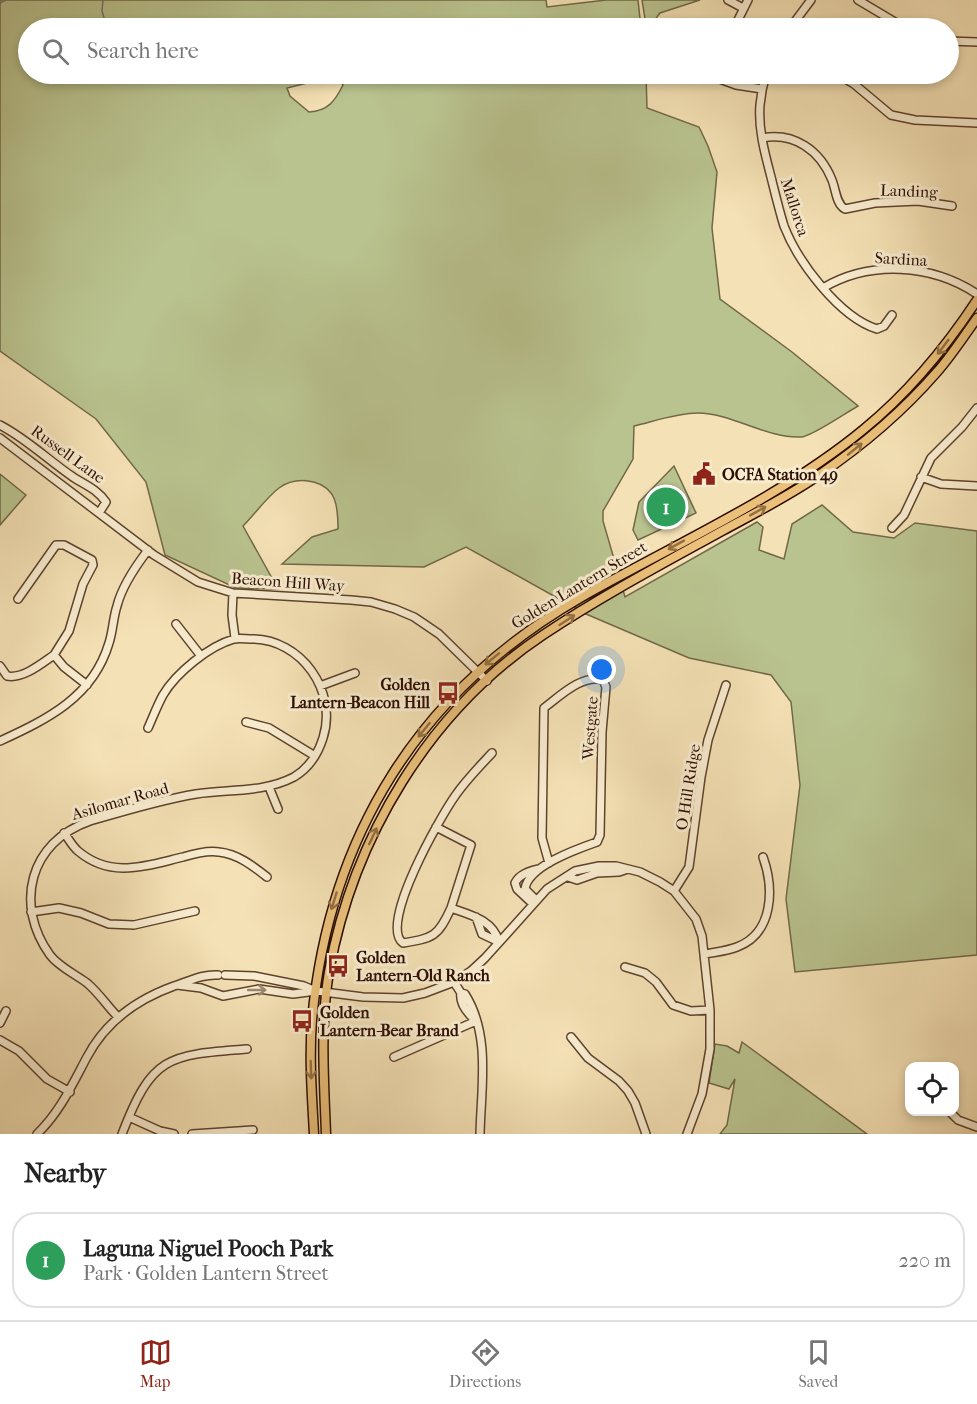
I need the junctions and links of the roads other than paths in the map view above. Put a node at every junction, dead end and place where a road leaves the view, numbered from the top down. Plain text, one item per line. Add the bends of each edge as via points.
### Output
1 (728, 0) edge
2 (748, 0) edge
3 (811, 0) edge
4 (858, 0) edge
5 (743, 8) junction
6 (738, 18) edge
7 (798, 18) edge
8 (888, 18) edge
9 (959, 42) edge
10 (977, 42) edge
11 (733, 84) edge
12 (763, 84) edge
13 (854, 84) edge
14 (762, 89) junction
15 (977, 123) edge
16 (762, 138) junction
17 (952, 206) dead end
18 (823, 288) junction
19 (977, 294) edge
20 (977, 300) edge
21 (892, 315) dead end
22 (977, 318) edge
23 (976, 411) edge
24 (0, 425) edge
25 (0, 438) edge
26 (921, 477) junction
27 (977, 486) edge
28 (99, 513) junction
29 (892, 528) dead end
30 (148, 550) junction
31 (233, 594) junction
32 (18, 599) dead end
33 (176, 624) dead end
34 (235, 638) junction
35 (54, 655) junction
36 (201, 656) junction
37 (0, 666) edge
38 (477, 671) junction
39 (355, 673) dead end
40 (487, 681) junction
41 (87, 685) junction
42 (726, 685) dead end
43 (320, 686) junction
44 (246, 722) dead end
45 (148, 728) dead end
46 (0, 741) edge
47 (492, 753) dead end
48 (315, 756) junction
49 (269, 787) junction
50 (278, 809) dead end
51 (436, 827) junction
52 (64, 833) junction
53 (764, 857) dead end
54 (549, 863) junction
55 (267, 877) dead end
56 (674, 891) junction
57 (535, 902) junction
58 (451, 908) junction
59 (195, 911) dead end
60 (31, 912) junction
61 (476, 917) junction
62 (485, 922) junction
63 (480, 928) junction
64 (499, 942) junction
65 (705, 954) junction
66 (625, 967) dead end
67 (454, 982) junction
68 (177, 985) junction
69 (316, 991) junction
70 (327, 992) junction
71 (710, 1010) junction
72 (6, 1011) dead end
73 (118, 1017) junction
74 (476, 1021) junction
75 (0, 1023) edge
76 (571, 1037) dead end
77 (0, 1040) edge
78 (247, 1049) dead end
79 (394, 1057) dead end
80 (70, 1092) junction
81 (954, 1116) edge
82 (129, 1117) junction
83 (977, 1126) edge
84 (253, 1130) dead end
85 (37, 1134) edge
86 (122, 1134) edge
87 (174, 1134) edge
88 (192, 1134) edge
89 (314, 1134) edge
90 (326, 1134) edge
91 (480, 1134) edge
92 (646, 1134) edge
93 (687, 1134) edge

1 - 5 street
2 - 5 street
3 - 7 street
4 - 8 street
5 - 6 street
9 - 10 street
11 - 14 street
12 - 14 street, Mallorca
13 - 15 street via 891,116
14 - 16 street, Mallorca
16 - 17 street, Landing via 780,136 809,148 826,168 839,205 845,209 875,202 918,201
16 - 18 street, Mallorca via 784,225 798,254
18 - 19 street, Sardina via 849,274 883,269 926,272
18 - 21 street, Mallorca via 847,313 868,326 884,326
20 -> 38 main road, Golden Lantern Street via 935,357 865,429 806,471 578,600
40 -> 22 main road, Golden Lantern Street via 542,636 839,461 882,427 938,371
23 - 26 street via 931,458
24 - 28 street, Russell Lane via 99,492 106,502
25 - 28 street, Beacon Hill Way
26 - 27 street via 941,484
26 - 29 street via 904,514
28 - 30 street, Beacon Hill Way
30 - 31 street, Beacon Hill Way via 198,582
30 - 41 street via 127,581 109,643
31 - 34 street
31 - 38 street, Beacon Hill Way via 351,600 389,607 432,628
32 - 35 street via 56,544 92,560 69,631
33 - 36 street
34 - 36 street
34 - 43 street, Asilomar Road via 262,639 283,646 310,666
35 - 37 street via 12,677 6,676
35 - 41 street
36 - 45 street via 164,693
38 - 40 street, Beacon Hill Way
38 -> 69 main road, Golden Lantern Street via 408,750 363,827 334,898
39 - 43 street
70 -> 40 main road, Golden Lantern Street via 344,910 383,815 429,742
41 - 46 street via 54,714
42 - 56 street, O Hill Ridge via 706,749 689,867
43 - 48 street, Asilomar Road via 327,717
44 - 48 street via 269,728
47 - 51 street via 463,785
48 - 49 street, Asilomar Road via 295,776
49 - 50 street
49 - 52 street, Asilomar Road via 193,795 90,821
51 - 58 street via 471,845
51 - 58 street via 404,897 397,932 401,943 432,937 444,925
52 - 55 street via 76,850 94,863 116,869 218,852 247,861
52 - 60 street, Asilomar Road via 38,865 30,888
53 - 65 street via 770,891 763,923 752,938 736,948
54 - 54 street, Westgate via 597,842 600,835 606,687 603,680 595,678 570,688 544,708 542,838
54 - 57 street, Westgate via 517,878 515,883
56 - 57 street via 640,872 626,870 577,880 568,877 547,889
56 - 65 street via 696,920
57 - 64 street
58 - 61 street
59 - 60 street via 134,926 109,924 59,908
60 - 73 street, Asilomar Road via 40,939 52,958 88,984
61 - 62 street
61 - 63 street
62 - 63 street
62 - 64 street
63 - 64 street via 484,935
64 - 67 street
65 - 71 street
66 - 71 street via 645,973 673,1005 691,1011
67 - 70 street via 403,998
67 - 74 street via 467,1014
68 -> 69 street via 223,996 260,989 293,994
68 - 69 street via 191,978 254,975
68 - 73 street via 145,998
69 - 70 street
69 -> 89 main road, Golden Lantern Street via 311,1059
70 - 90 main road, Golden Lantern Street via 323,1037
71 - 93 street via 707,1071
72 - 75 street
73 - 80 street via 88,1055
74 - 79 street
74 - 91 street via 482,1048
76 - 92 street via 588,1058 628,1091
77 - 80 street
78 - 82 street via 190,1054 168,1062 143,1087
80 - 85 street
81 - 83 street
82 - 86 street
82 - 87 street
84 - 88 street

